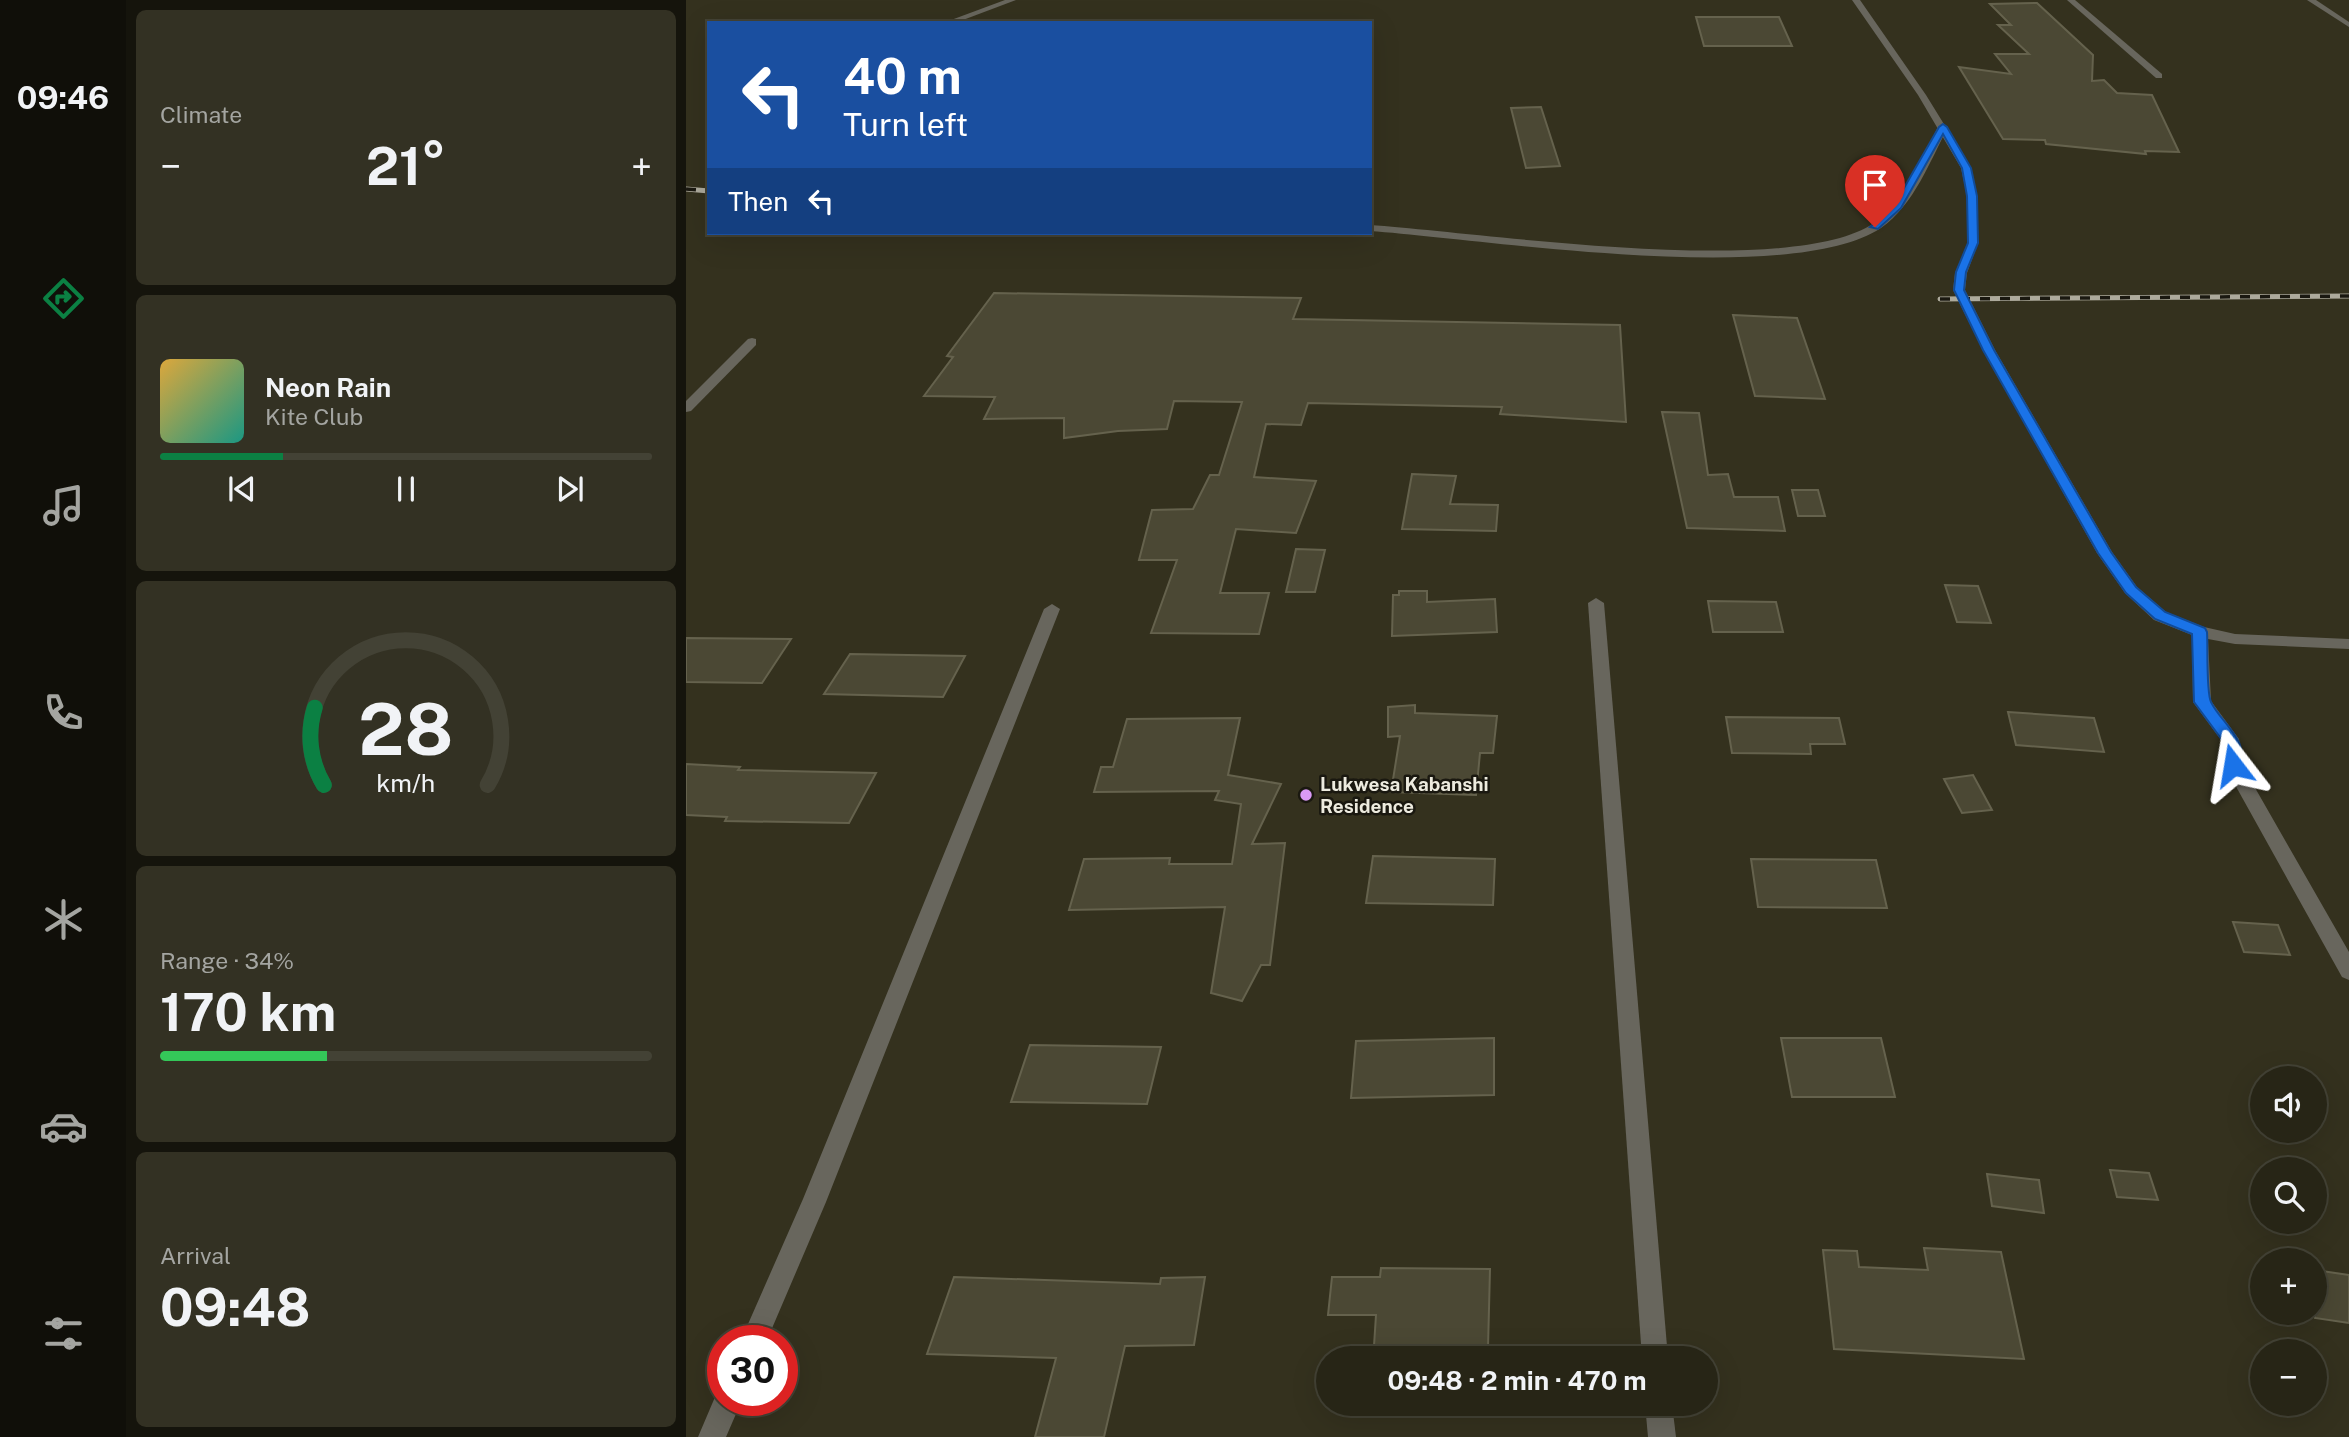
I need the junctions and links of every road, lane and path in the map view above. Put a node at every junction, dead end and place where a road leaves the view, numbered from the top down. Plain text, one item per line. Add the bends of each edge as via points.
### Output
1 (1013, 0) edge
2 (1856, 0) edge
3 (2071, 0) edge
4 (2311, 0) edge
5 (953, 21) edge
6 (2349, 25) edge
7 (2159, 76) dead end
8 (1943, 127) junction
9 (1372, 228) edge
10 (752, 342) dead end
11 (686, 408) edge
12 (1595, 603) dead end
13 (1052, 609) dead end
14 (2200, 632) junction
15 (2349, 644) edge
16 (2349, 971) edge
17 (761, 1325) edge
18 (1654, 1346) edge
19 (722, 1416) edge
20 (1660, 1416) edge
21 (712, 1437) edge
22 (1662, 1437) edge

1 - 5 street
2 - 8 street
3 - 7 street
4 - 6 street
8 - 9 street via 1897,208 1875,227 1849,239 1808,248 1667,251
8 - 14 street via 1966,168 1972,196 1973,243 1959,290 1989,350 2105,553 2131,590 2160,616
10 - 11 street
12 - 18 street
13 - 17 street via 820,1190
14 - 15 street via 2269,642
14 - 16 street via 2202,702 2230,739 2233,765
19 - 21 street
20 - 22 street

